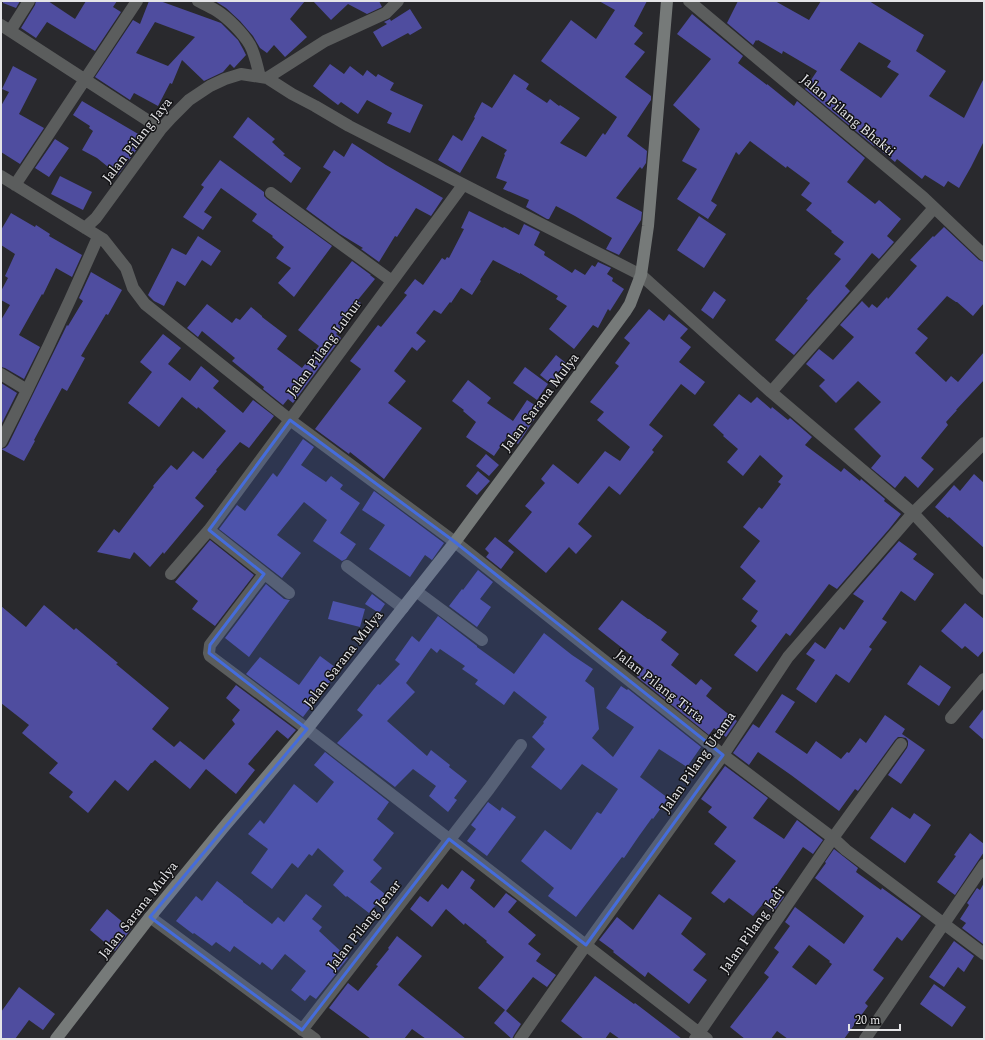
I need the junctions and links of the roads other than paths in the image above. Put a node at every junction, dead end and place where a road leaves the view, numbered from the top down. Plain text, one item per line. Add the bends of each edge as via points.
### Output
1 (29, 1) edge
2 (137, 1) edge
3 (198, 1) edge
4 (398, 1) edge
5 (667, 1) edge
6 (689, 1) edge
7 (6, 28) edge
8 (264, 78) junction
9 (85, 79) junction
10 (162, 129) junction
11 (1, 176) edge
12 (15, 185) junction
13 (463, 185) junction
14 (271, 193) dead end
15 (934, 208) junction
16 (85, 228) junction
17 (100, 238) junction
18 (984, 255) edge
19 (639, 280) junction
20 (392, 281) junction
21 (1, 374) edge
22 (27, 390) junction
23 (771, 392) junction
24 (290, 420) junction
25 (1, 442) edge
26 (984, 443) edge
27 (913, 513) junction
28 (209, 530) junction
29 (455, 542) junction
30 (347, 566) dead end
31 (171, 574) dead end
32 (264, 574) junction
33 (984, 589) edge
34 (416, 591) junction
35 (289, 593) dead end
36 (403, 608) junction
37 (482, 640) dead end
38 (984, 679) edge
39 (951, 718) dead end
40 (306, 729) junction
41 (901, 744) dead end
42 (521, 745) dead end
43 (723, 755) junction
44 (833, 838) junction
45 (449, 839) junction
46 (984, 865) edge
47 (150, 917) junction
48 (944, 924) junction
49 (586, 945) junction
50 (984, 954) edge
51 (302, 1030) junction
52 (700, 1037) edge
53 (56, 1039) edge
54 (315, 1039) edge
55 (520, 1039) edge
56 (865, 1039) edge

1 - 7 street
2 - 9 street
3 - 8 street via 218,12 241,34 249,44
4 - 8 street via 386,13 325,40
5 - 19 street, Jalan Sarana Mulya via 648,226
6 - 15 street, Jalan Pilang Bhakti
7 - 9 street
8 - 10 street, Jalan Pilang Jaya via 241,74 210,86 189,100
8 - 13 street via 349,126
9 - 10 street
9 - 12 street
10 - 16 street, Jalan Pilang Jaya via 96,218
11 - 12 street
12 - 16 street
13 - 19 street
13 - 20 street, Jalan Pilang Luhur
14 - 20 street
15 - 18 street, Jalan Pilang Bhakti
15 - 23 street
16 - 17 street
17 - 22 street
17 - 24 street, Jalan Pilang Tirta via 126,268 133,288 145,304
19 - 23 street
19 - 29 street, Jalan Sarana Mulya via 625,312
20 - 24 street, Jalan Pilang Luhur
21 - 22 street
22 - 25 street
23 - 27 street
24 - 28 street, Jalan Pilang Luhur
24 - 29 street, Jalan Pilang Tirta
26 - 27 street, Jalan Pilang Utama
27 - 33 street
27 - 43 street, Jalan Pilang Utama via 788,657
28 - 31 street, Jalan Pilang Luhur
28 - 32 street
29 - 34 street, Jalan Sarana Mulya
29 - 43 street, Jalan Pilang Tirta
30 - 36 street
32 - 35 street
32 - 40 street via 210,645 209,653
34 - 36 street, Jalan Sarana Mulya
34 - 37 street
36 - 40 street, Jalan Sarana Mulya
38 - 39 street
40 - 45 street
40 - 47 street, Jalan Sarana Mulya
41 - 44 street, Jalan Pilang Jadi
42 - 45 street, Jalan Pilang Jenar
43 - 44 street, Jalan Pilang Tirta
43 - 49 street, Jalan Pilang Utama
44 - 48 street, Jalan Pilang Tirta
44 - 52 street, Jalan Pilang Jadi
45 - 49 street
45 - 51 street, Jalan Pilang Jenar
46 - 48 street
47 - 51 street
47 - 53 street, Jalan Sarana Mulya
48 - 50 street, Jalan Pilang Tirta
48 - 56 street
49 - 52 street
49 - 55 street, Jalan Pilang Utama
51 - 54 street

